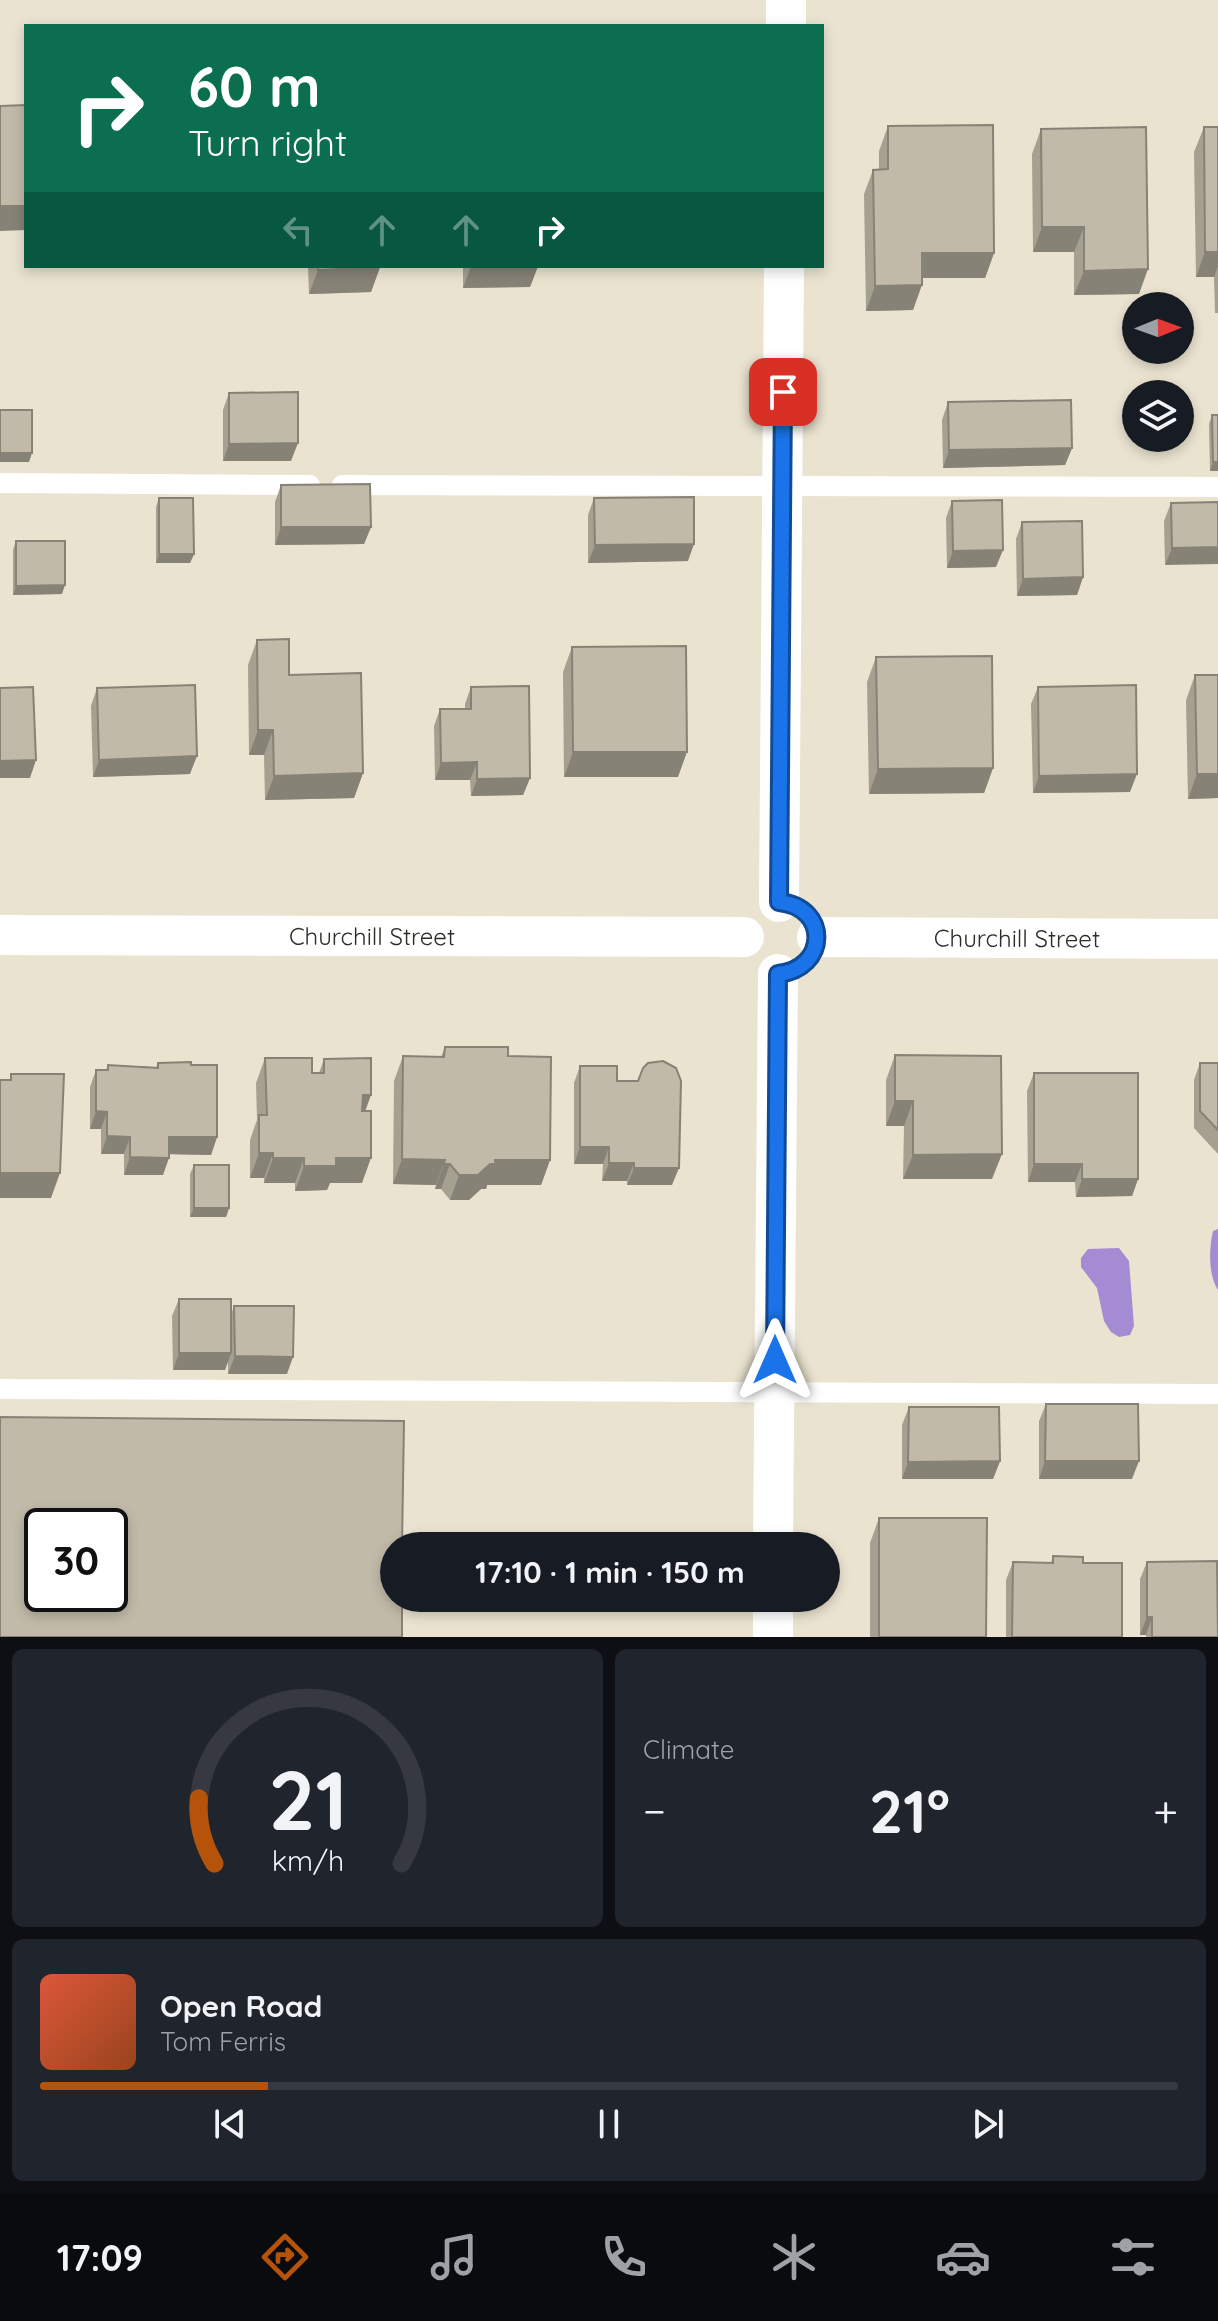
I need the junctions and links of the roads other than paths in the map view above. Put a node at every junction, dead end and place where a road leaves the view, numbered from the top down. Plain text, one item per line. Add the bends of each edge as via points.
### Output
1 (786, 0) edge
2 (786, 24) edge
3 (784, 268) edge
4 (0, 483) edge
5 (782, 487) junction
6 (1218, 487) edge
7 (779, 902) junction
8 (0, 935) edge
9 (744, 937) junction
10 (817, 937) junction
11 (1218, 939) edge
12 (778, 974) junction
13 (0, 1389) edge
14 (775, 1391) junction
15 (1218, 1394) edge
16 (773, 1532) edge
17 (773, 1612) edge
18 (773, 1637) edge

1 - 2 street
3 - 5 street
4 - 5 lane
5 - 6 lane
5 - 7 street
7 - 9 street via 751,916
7 - 10 street via 809,915
8 - 9 street, Churchill Street
9 - 12 street via 757,966
10 - 11 street, Churchill Street
10 - 12 street via 810,960
12 - 14 street
13 - 14 lane
14 - 15 lane
14 - 16 street
17 - 18 street

